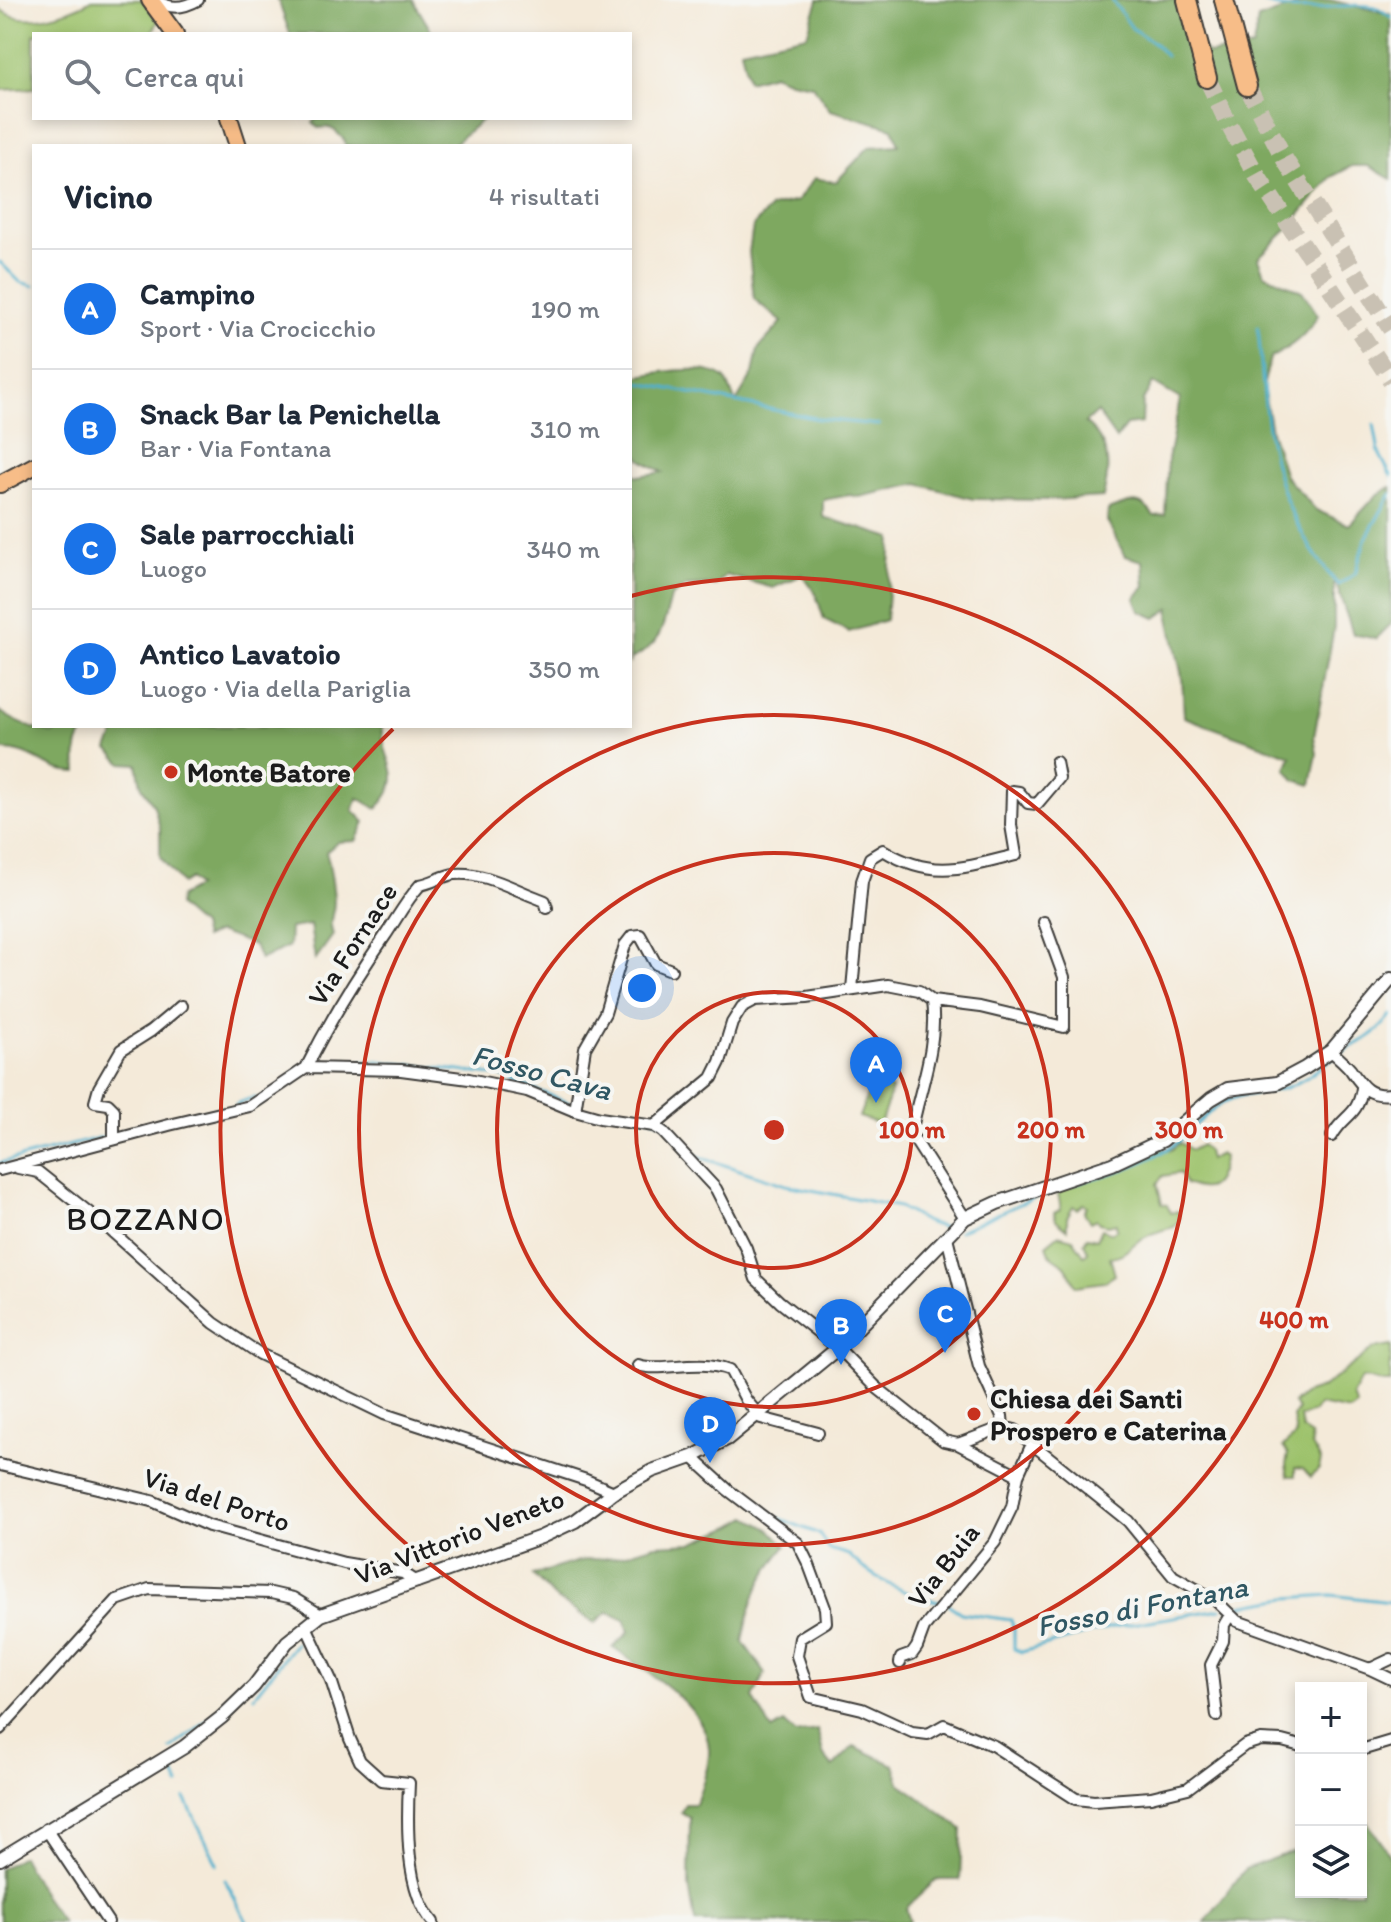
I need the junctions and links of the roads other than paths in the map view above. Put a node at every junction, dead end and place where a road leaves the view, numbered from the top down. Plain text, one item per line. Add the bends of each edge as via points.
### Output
1 (152, 0) edge
2 (198, 0) edge
3 (1187, 0) edge
4 (1224, 0) edge
5 (174, 32) edge
6 (1207, 78) tunnel mouth
7 (1247, 86) tunnel mouth
8 (230, 120) edge
9 (237, 144) edge
10 (32, 467) edge
11 (0, 484) edge
12 (1056, 762) dead end
13 (547, 908) dead end
14 (1044, 922) dead end
15 (671, 970) dead end
16 (1391, 979) edge
17 (852, 989) junction
18 (932, 1001) junction
19 (181, 1006) dead end
20 (1332, 1052) junction
21 (307, 1066) junction
22 (1362, 1088) junction
23 (1391, 1094) edge
24 (575, 1107) junction
25 (659, 1123) junction
26 (113, 1134) junction
27 (1332, 1136) dead end
28 (16, 1168) junction
29 (0, 1170) edge
30 (954, 1229) junction
31 (838, 1348) junction
32 (638, 1365) dead end
33 (757, 1415) junction
34 (1003, 1427) junction
35 (818, 1433) dead end
36 (958, 1444) junction
37 (1032, 1444) junction
38 (692, 1457) junction
39 (0, 1465) edge
40 (1018, 1475) junction
41 (614, 1492) junction
42 (417, 1582) junction
43 (1226, 1611) junction
44 (321, 1615) junction
45 (306, 1626) junction
46 (1391, 1659) edge
47 (900, 1663) dead end
48 (1370, 1669) junction
49 (1391, 1679) edge
50 (1217, 1716) dead end
51 (0, 1729) edge
52 (1391, 1741) edge
53 (1295, 1744) edge
54 (1367, 1748) edge
55 (46, 1829) junction
56 (0, 1859) edge
57 (108, 1922) edge
58 (433, 1922) edge

1 - 2 street via 186,7
1 - 5 main road
3 - 6 highway
4 - 7 highway
8 - 9 main road
10 - 11 main road
12 - 17 street via 1059,778 1037,804 1012,791 1016,855 930,870 883,850 870,858 862,881
13 - 21 street, Via Fornace via 545,901 475,875 453,874 420,885 360,972
14 - 18 street via 1064,977 1064,1027
15 - 24 street via 656,964 640,935 625,945 605,1013 585,1048
16 - 20 street
17 - 18 street via 888,985 919,991
17 - 25 street via 748,1002 732,1023 712,1078
18 - 30 street via 929,1064 911,1134 948,1188
19 - 26 street via 121,1050 99,1088 95,1102 114,1110
20 - 22 street
20 - 30 street via 1277,1083 1228,1089 1163,1140 1112,1164 997,1203
21 - 24 street via 469,1079
21 - 26 street via 250,1106
22 - 23 street
22 - 27 street via 1358,1107
24 - 25 street via 600,1118
25 - 31 street via 716,1189 756,1279
26 - 28 street
28 - 29 street
28 - 41 street via 38,1172 214,1323 260,1354 384,1414
30 - 31 street, Via Vittorio Veneto
30 - 34 street via 979,1366
31 - 33 street, Via Vittorio Veneto
31 - 36 street via 928,1429
32 - 33 street via 696,1363 730,1370
33 - 35 street
33 - 38 street, Via Vittorio Veneto
34 - 36 street
34 - 37 street
36 - 40 street
37 - 40 street, Via Buia
37 - 43 street via 1128,1521 1173,1576
38 - 41 street, Via Vittorio Veneto
38 - 53 street via 798,1543 809,1565 826,1622 800,1638 797,1656 811,1697 862,1709 912,1732 928,1734 944,1725 955,1729 1085,1800 1151,1797 1188,1788 1245,1745 1261,1740
39 - 42 street, Via del Porto via 152,1501 209,1526 344,1563 403,1573
40 - 47 street, Via Buia via 1012,1507 995,1542
41 - 42 street, Via Vittorio Veneto via 575,1521 541,1537
42 - 44 street, Via Vittorio Veneto
43 - 48 street via 1268,1634
43 - 50 street via 1223,1641 1211,1665
44 - 45 street, Via Vittorio Veneto
44 - 51 street via 293,1598 271,1593 149,1589 117,1600
45 - 55 street, Via Vittorio Veneto via 254,1686 184,1747
45 - 58 street via 360,1761 381,1780 409,1783 411,1859 425,1912
46 - 48 street
48 - 49 street
52 - 54 street
55 - 56 street, Via Vittorio Veneto
55 - 57 street

